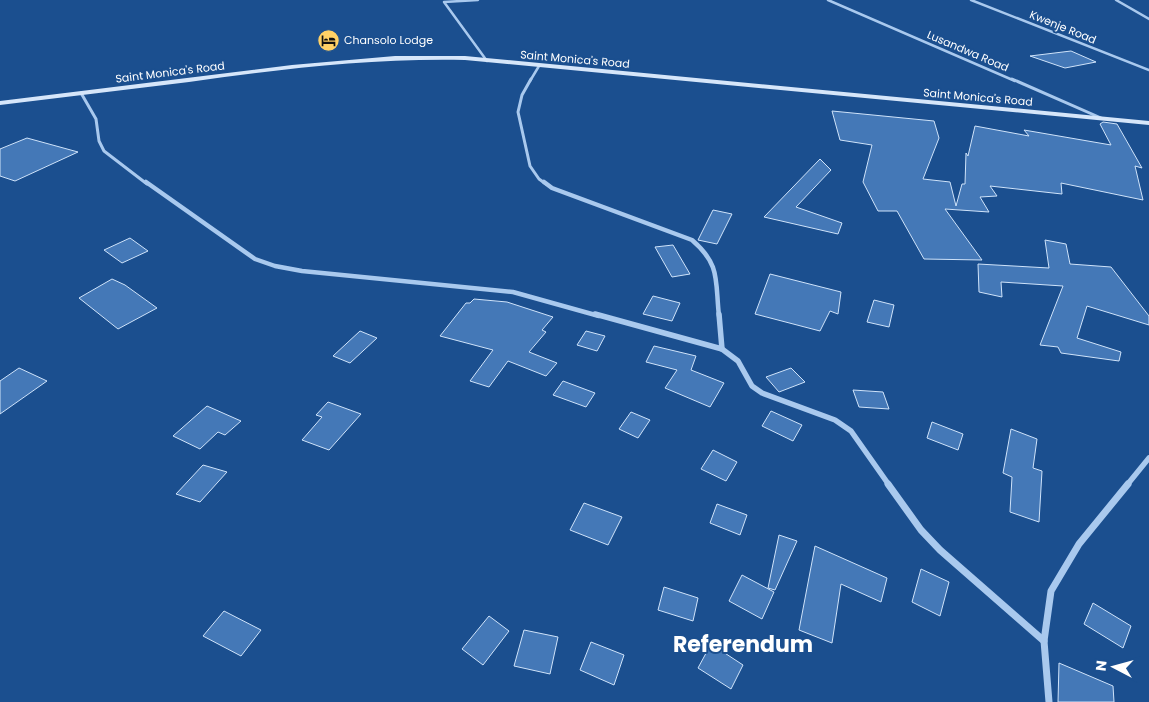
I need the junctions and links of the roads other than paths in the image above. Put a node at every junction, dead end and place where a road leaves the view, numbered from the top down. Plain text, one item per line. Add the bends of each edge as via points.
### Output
1 (478, 0) edge
2 (828, 0) edge
3 (971, 0) edge
4 (1116, 0) edge
5 (1149, 19) edge
6 (487, 60) junction
7 (539, 66) junction
8 (1149, 70) edge
9 (81, 93) junction
10 (0, 103) edge
11 (1102, 118) junction
12 (1149, 123) edge
13 (722, 349) junction
14 (1149, 458) edge
15 (1044, 641) junction
16 (1049, 702) edge

1 - 6 street via 444,2
2 - 11 street, Lusandwa Road
3 - 8 street, Kwenje Road
4 - 5 street
6 - 7 street, Saint Monica's Road
6 - 9 street, Saint Monica's Road via 388,57 282,66
7 - 11 street, Saint Monica's Road
7 - 13 street via 522,95 518,112 530,166 539,179 552,188 692,240 706,252 714,264
9 - 10 street, Saint Monica's Road
9 - 13 street via 96,119 104,150 255,259 302,271 513,292
11 - 12 street, Saint Monica's Road
13 - 15 street via 738,361 752,386 835,420 851,431 921,530
14 - 15 street via 1079,544 1051,591
15 - 16 street

